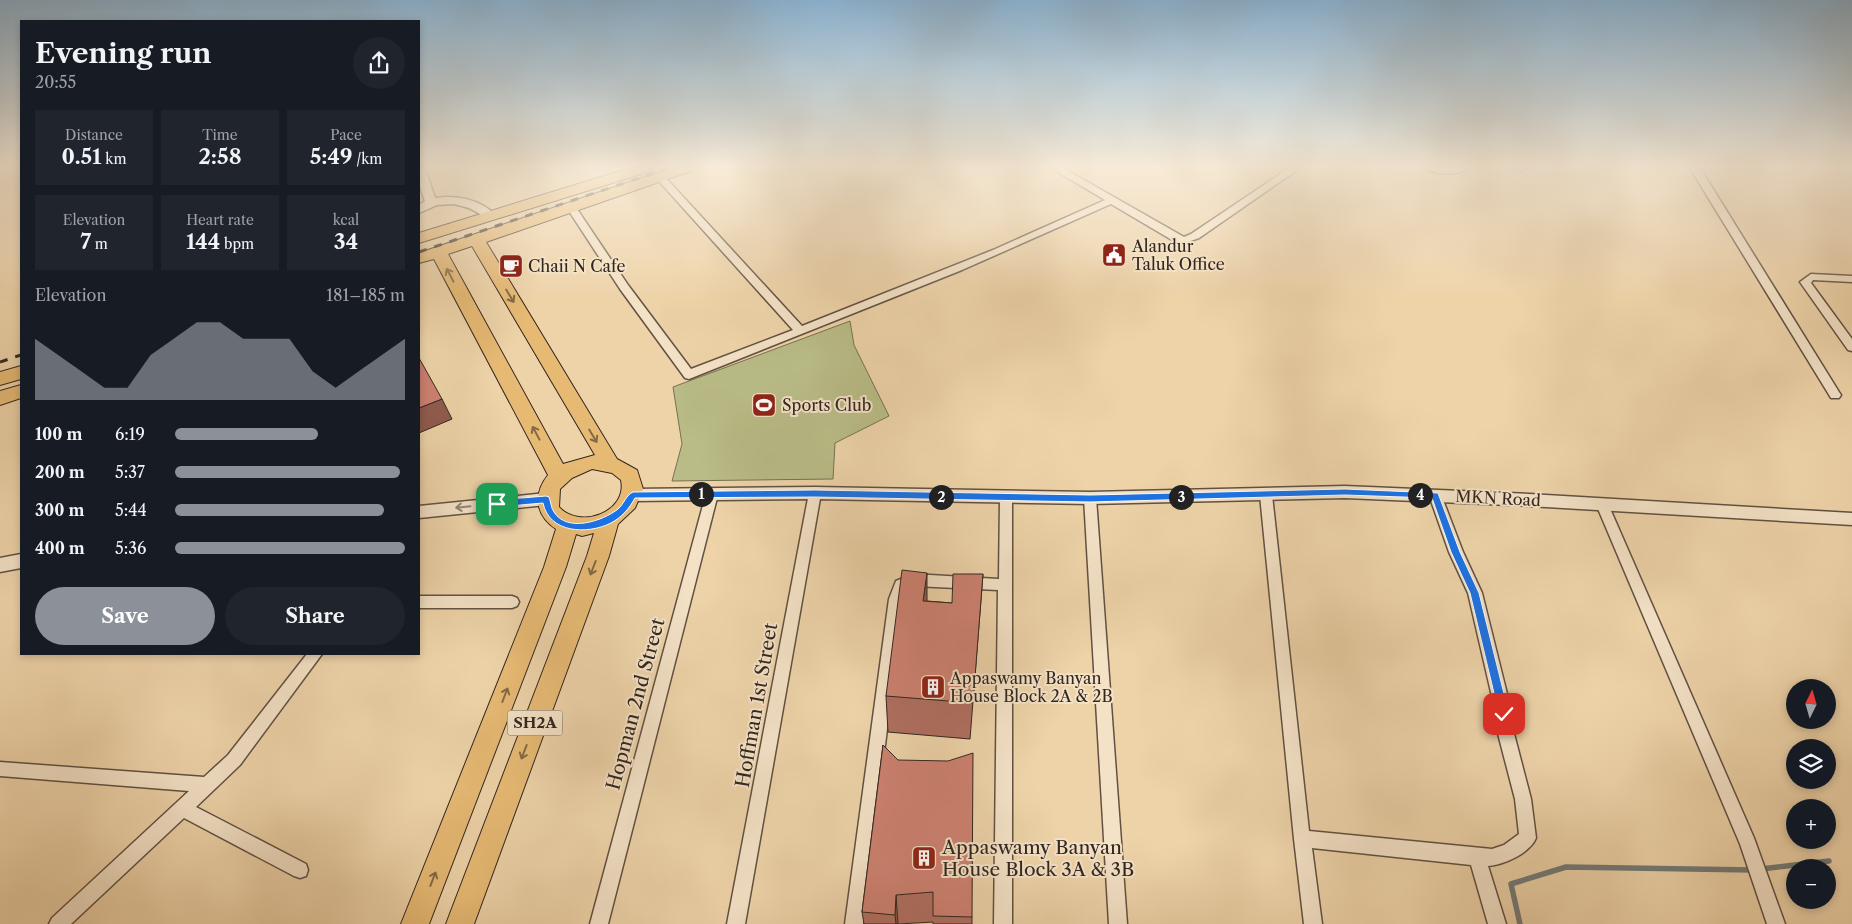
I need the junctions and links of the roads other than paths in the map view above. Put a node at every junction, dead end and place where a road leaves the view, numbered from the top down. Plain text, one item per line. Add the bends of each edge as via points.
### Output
1 (482, 211) edge
2 (505, 211) edge
3 (562, 211) edge
4 (574, 211) edge
5 (691, 211) edge
6 (1090, 211) edge
7 (1128, 211) edge
8 (1232, 211) edge
9 (1722, 211) edge
10 (489, 216) junction
11 (420, 238) edge
12 (476, 239) junction
13 (438, 251) junction
14 (420, 258) edge
15 (1852, 279) edge
16 (800, 331) junction
17 (1852, 347) edge
18 (20, 372) edge
19 (0, 380) edge
20 (20, 391) edge
21 (1835, 395) dead end
22 (0, 398) edge
23 (609, 462) junction
24 (559, 476) junction
25 (712, 494) junction
26 (815, 494) junction
27 (633, 495) junction
28 (1266, 495) junction
29 (1436, 495) junction
30 (1006, 498) junction
31 (1090, 498) junction
32 (546, 499) junction
33 (1602, 504) junction
34 (420, 512) edge
35 (1852, 519) edge
36 (608, 521) junction
37 (568, 525) junction
38 (20, 561) edge
39 (0, 564) edge
40 (1006, 585) junction
41 (420, 602) edge
42 (512, 602) dead end
43 (314, 655) edge
44 (0, 769) edge
45 (208, 784) junction
46 (182, 808) junction
47 (1302, 839) junction
48 (1477, 857) junction
49 (300, 870) dead end
50 (58, 924) edge
51 (415, 924) edge
52 (460, 924) edge
53 (599, 924) edge
54 (736, 924) edge
55 (854, 924) edge
56 (1003, 924) edge
57 (1118, 924) edge
58 (1313, 924) edge
59 (1497, 924) edge
60 (1776, 924) edge

1 - 10 street
2 - 10 main road
3 - 12 main road
4 - 16 street via 624,287 689,375 736,353
5 - 16 street
6 - 16 street
7 - 8 street via 1165,233 1185,240
9 - 21 street
10 - 11 main road
12 - 13 main road
12 -> 23 main road
13 - 14 main road
24 -> 13 main road
15 - 17 street via 1811,277 1805,282
18 - 19 main road
20 - 22 main road
23 - 24 main road via 575,466
23 - 27 main road via 631,476
24 - 32 main road
25 - 26 street, MKN Road
25 - 27 street, MKN Road
25 - 53 street, Hopman 2nd Street
26 - 30 street, MKN Road
26 - 54 street, Hoffman 1st Street
27 - 36 main road via 623,510
28 - 29 street, MKN Road via 1345,492
28 - 31 street, MKN Road
28 - 47 street
29 - 33 street, MKN Road
29 - 48 street via 1475,593 1523,799 1528,838 1505,855 1487,859
30 - 31 street, MKN Road
30 - 40 street
31 - 57 street
32 -> 34 street
32 - 37 main road via 554,519
33 - 35 street, MKN Road
33 - 60 street via 1748,844
36 - 37 main road via 587,526
36 -> 52 main road, SH2A via 598,556
51 -> 37 main road, SH2A via 555,567
38 - 39 street
40 - 55 street via 913,580 901,585 896,599
40 - 56 street
41 - 42 street
43 - 45 street via 254,736
44 - 45 street
45 - 46 street
46 - 49 street
46 - 50 street
47 - 48 street
47 - 58 street
48 - 59 street

